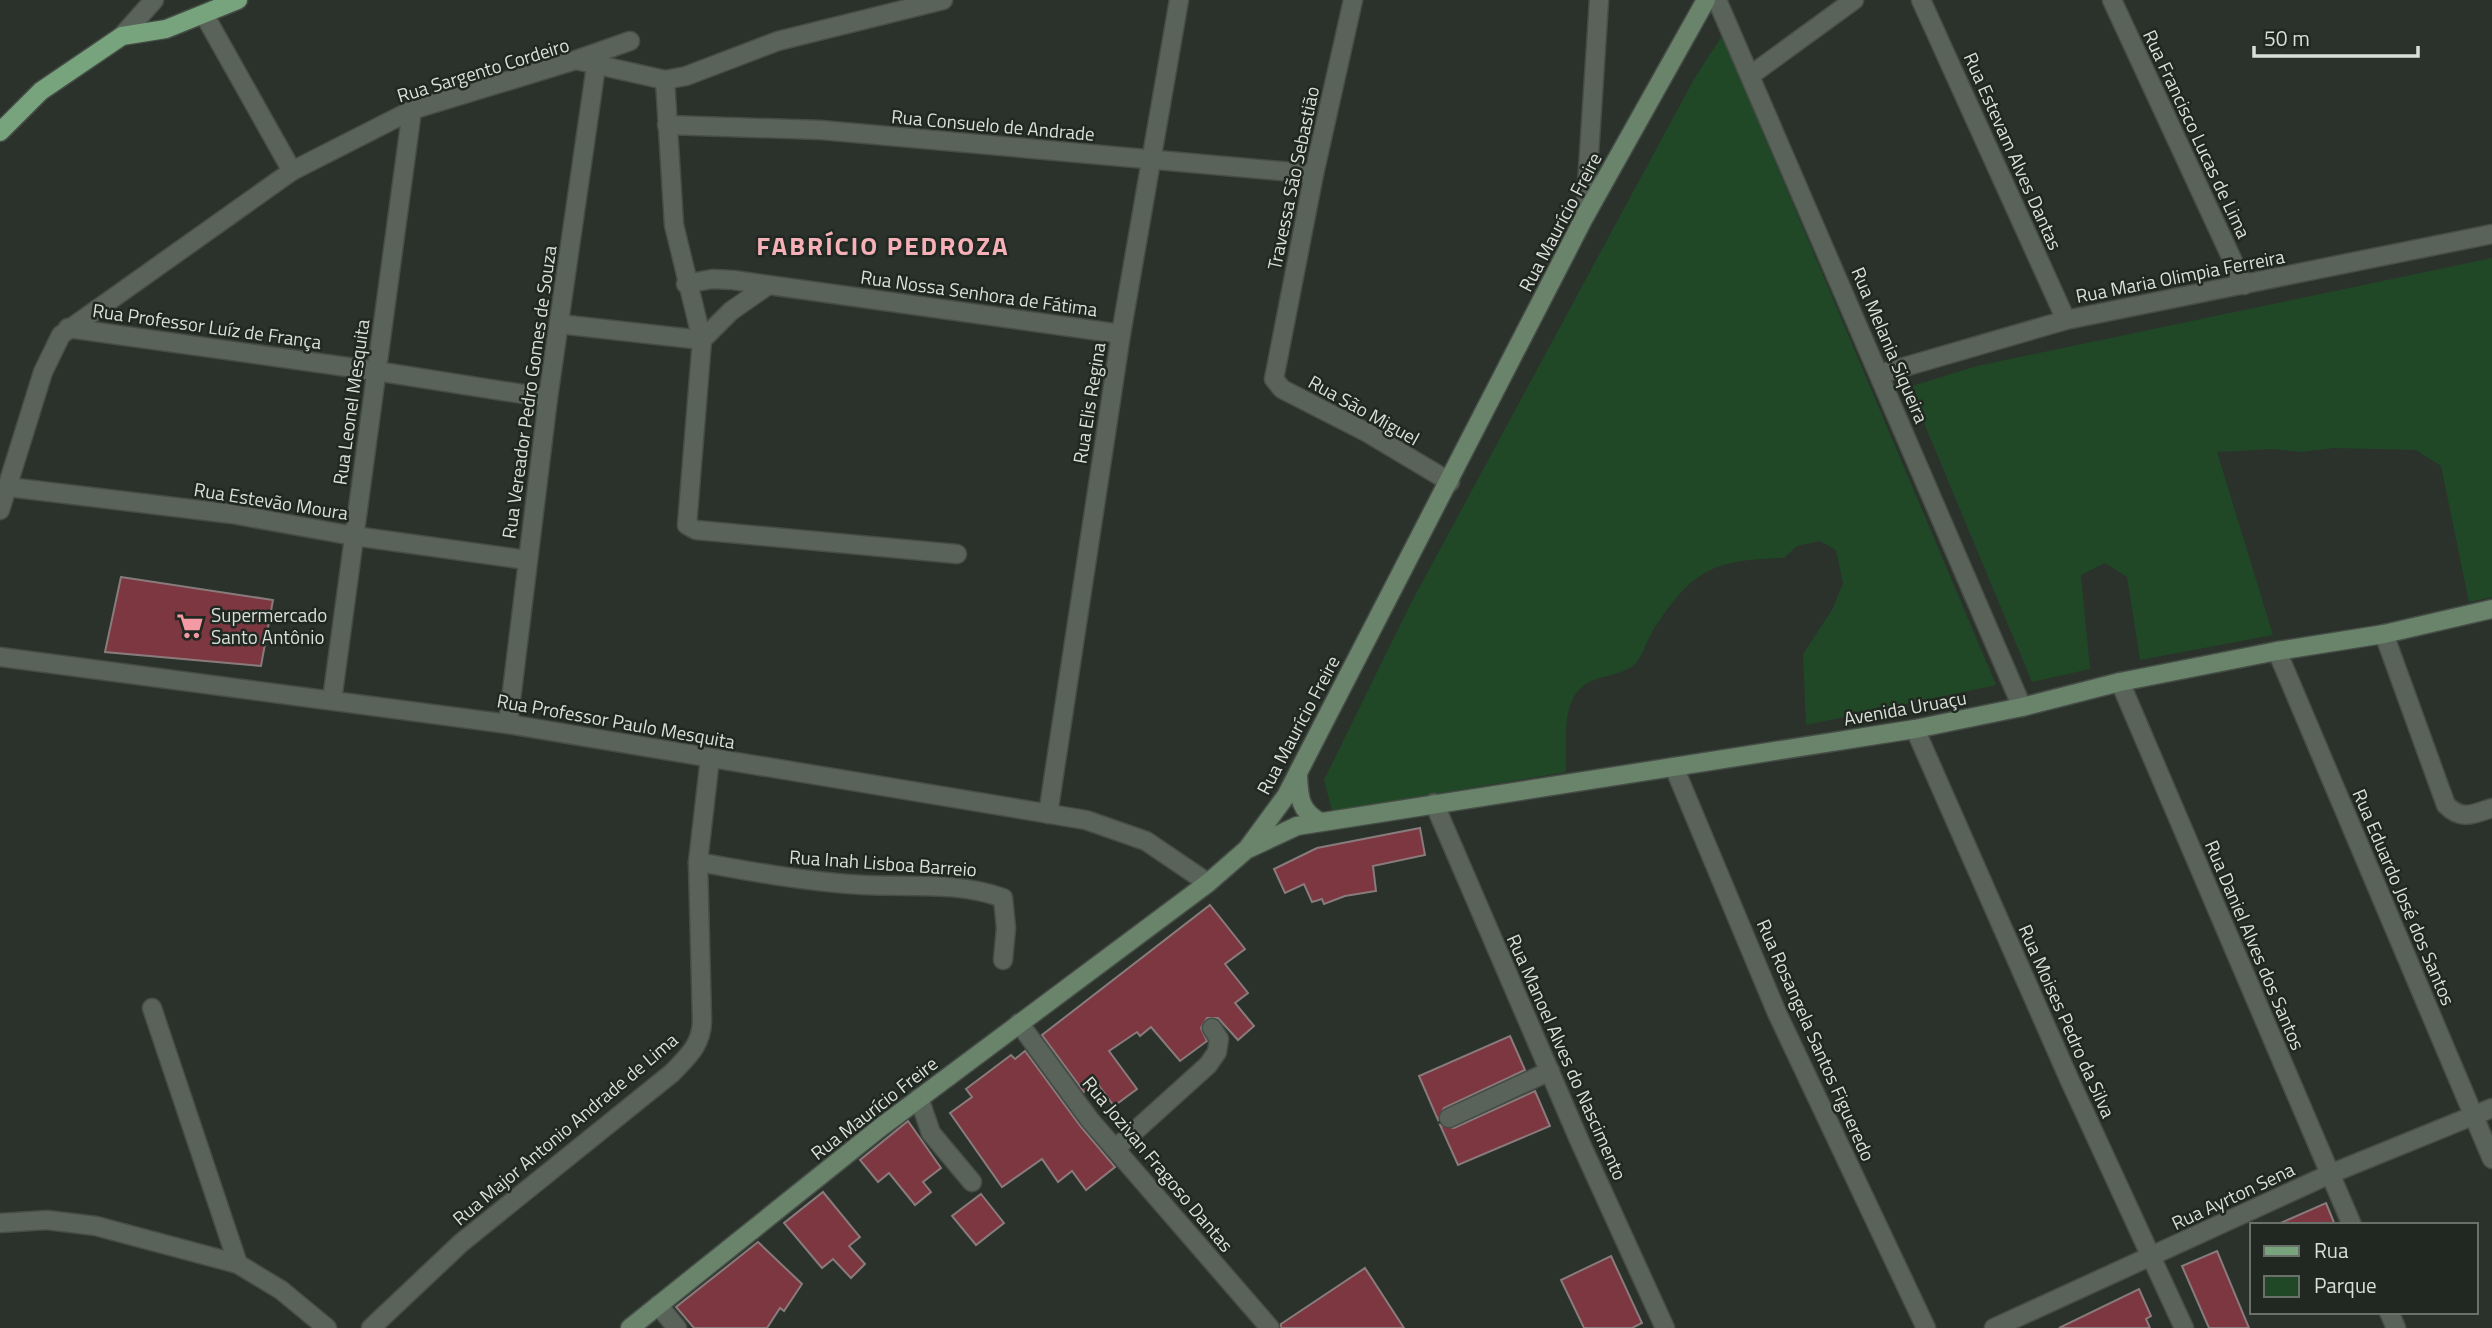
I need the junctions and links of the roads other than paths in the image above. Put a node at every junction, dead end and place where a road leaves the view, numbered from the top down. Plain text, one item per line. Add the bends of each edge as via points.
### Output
1 (154, 0) edge
2 (238, 0) edge
3 (943, 0) edge
4 (1179, 0) edge
5 (1353, 0) edge
6 (1600, 0) edge
7 (1706, 0) edge
8 (1717, 0) edge
9 (1854, 0) edge
10 (1921, 0) edge
11 (2112, 0) edge
12 (205, 16) junction
13 (122, 36) junction
14 (630, 41) dead end
15 (576, 60) junction
16 (596, 66) junction
17 (1751, 75) junction
18 (664, 79) junction
19 (412, 110) junction
20 (667, 125) junction
21 (0, 133) edge
22 (1149, 161) junction
23 (292, 171) junction
24 (1314, 174) junction
25 (1585, 216) junction
26 (2492, 234) edge
27 (686, 284) junction
28 (2244, 285) junction
29 (767, 286) junction
30 (2066, 320) junction
31 (559, 324) junction
32 (68, 328) junction
33 (1121, 334) junction
34 (702, 340) junction
35 (1276, 365) joint
36 (376, 371) junction
37 (1880, 374) junction
38 (548, 398) junction
39 (1450, 482) junction
40 (8, 487) junction
41 (0, 510) edge
42 (354, 536) junction
43 (957, 554) dead end
44 (527, 559) junction
45 (2492, 609) edge
46 (2384, 634) junction
47 (2277, 651) junction
48 (0, 657) edge
49 (2120, 682) junction
50 (332, 700) junction
51 (2022, 707) junction
52 (508, 724) junction
53 (1915, 729) junction
54 (710, 758) junction
55 (1674, 767) junction
56 (1298, 773) junction
57 (1434, 803) junction
58 (2492, 808) edge
59 (1048, 814) junction
60 (1320, 822) junction
61 (1247, 849) junction
62 (698, 862) junction
63 (1208, 883) junction
64 (1003, 960) dead end
65 (152, 1008) dead end
66 (1019, 1023) junction
67 (1212, 1028) dead end
68 (1550, 1071) junction
69 (919, 1098) junction
70 (2492, 1108) edge
71 (2474, 1117) junction
72 (1449, 1118) dead end
73 (1115, 1149) junction
74 (2492, 1159) edge
75 (2330, 1174) junction
76 (972, 1182) dead end
77 (0, 1223) edge
78 (2351, 1223) edge
79 (2151, 1257) junction
80 (238, 1265) junction
81 (658, 1305) junction
82 (327, 1328) edge
83 (371, 1328) edge
84 (630, 1328) edge
85 (677, 1328) edge
86 (1270, 1328) edge
87 (1665, 1328) edge
88 (1926, 1328) edge
89 (1994, 1328) edge
90 (2184, 1328) edge

1 - 13 street
2 - 12 main road
3 - 18 street, Rua Sargento Cordeiro via 778,41 686,76
4 - 22 street, Rua Elis Regina
5 - 24 street, Travessa São Sebastião
6 - 25 street
7 - 25 street, Rua Maurício Freire
8 - 17 street, Rua Melania Siqueira
9 - 17 street
10 - 30 street, Rua Estevam Alves Dantas
11 - 28 street, Rua Francisco Lucas de Lima
12 - 13 main road via 166,29
12 - 23 street
13 - 21 main road via 41,92
14 - 15 street
15 - 16 street, Rua Sargento Cordeiro
15 - 19 street, Rua Sargento Cordeiro
16 - 18 street, Rua Sargento Cordeiro
16 - 31 street, Rua Vereador Pedro Gomes de Souza
17 - 37 street, Rua Melania Siqueira
18 - 20 street
19 - 23 street, Rua Sargento Cordeiro
19 - 36 street, Rua Leonel Mesquita
20 - 22 street, Rua Consuelo de Andrade via 821,130
20 - 27 street via 674,225
22 - 24 street, Rua Consuelo de Andrade
22 - 33 street, Rua Elis Regina
23 - 32 street, Rua Sargento Cordeiro
24 - 35 street, Travessa São Sebastião
25 - 39 street, Rua Maurício Freire
26 - 28 street, Rua Maria Olimpia Ferreira
27 - 29 street, Rua Nossa Senhora de Fátima via 712,279
27 - 34 street
28 - 30 street, Rua Maria Olimpia Ferreira
29 - 33 street, Rua Nossa Senhora de Fátima
29 - 34 street via 730,311
30 - 37 street, Rua Maria Olimpia Ferreira
31 - 34 street
31 - 38 street, Rua Vereador Pedro Gomes de Souza
32 - 36 street, Rua Professor Luíz de França
32 - 40 street, Rua Sargento Cordeiro via 51,350
33 - 59 street, Rua Elis Regina
34 - 43 street via 688,527
35 - 39 street, Rua São Miguel via 1278,386
36 - 38 street, Rua Professor Luíz de França
36 - 42 street, Rua Leonel Mesquita
37 - 51 street, Rua Melania Siqueira
38 - 44 street, Rua Vereador Pedro Gomes de Souza
39 - 56 street, Rua Maurício Freire
40 - 41 street, Rua Sargento Cordeiro
40 - 42 street, Rua Estevão Moura via 232,514
42 - 44 street, Rua Estevão Moura
42 - 50 street, Rua Leonel Mesquita
44 - 52 street, Rua Vereador Pedro Gomes de Souza
45 - 46 street, Avenida Uruaçu
46 - 47 street, Avenida Uruaçu
46 - 58 street via 2446,805 2466,817
47 - 49 street, Avenida Uruaçu
47 - 71 street, Rua Eduardo José dos Santos
48 - 50 street, Rua Professor Paulo Mesquita
49 - 51 street, Avenida Uruaçu
49 - 75 street, Rua Daniel Alves dos Santos
50 - 52 street, Rua Professor Paulo Mesquita
51 - 53 street, Avenida Uruaçu
52 - 54 street, Rua Professor Paulo Mesquita
53 - 55 street, Avenida Uruaçu
53 - 79 street, Rua Moises Pedro da Silva
54 - 59 street, Rua Professor Paulo Mesquita
54 - 62 street, Rua Major Antonio Andrade de Lima
55 - 57 street, Avenida Uruaçu
55 - 88 street, Rua Rosangela Santos Figueredo via 1777,1013
56 - 60 street via 1299,798 1306,814
56 - 61 street, Rua Maurício Freire
57 - 60 street, Avenida Uruaçu
57 - 68 street, Rua Manoel Alves do Nascimento
59 - 63 street, Rua Professor Paulo Mesquita via 1086,820 1146,841
60 - 61 street, Avenida Uruaçu via 1297,826
61 - 63 street, Rua Maurício Freire
62 - 64 street, Rua Inah Lisboa Barreio via 863,885 979,889 1003,898
62 - 83 street, Rua Major Antonio Andrade de Lima via 702,1035 695,1049 672,1073 461,1243
63 - 66 street, Rua Maurício Freire
65 - 80 street
66 - 69 street, Rua Maurício Freire
66 - 73 street, Rua Jozivan Fragoso Dantas
67 - 73 street via 1219,1039 1208,1065
68 - 72 street
68 - 87 street, Rua Manoel Alves do Nascimento
69 - 76 street via 931,1133
69 - 81 street, Rua Maurício Freire
70 - 71 street, Rua Ayrton Sena
71 - 74 street, Rua Eduardo José dos Santos
71 - 75 street, Rua Ayrton Sena
73 - 86 street, Rua Jozivan Fragoso Dantas
75 - 78 street, Rua Daniel Alves dos Santos
75 - 79 street, Rua Ayrton Sena
77 - 80 street via 47,1220 96,1226
79 - 89 street, Rua Ayrton Sena
79 - 90 street, Rua Moises Pedro da Silva
80 - 82 street via 281,1290
81 - 84 street, Rua Maurício Freire
81 - 85 street

